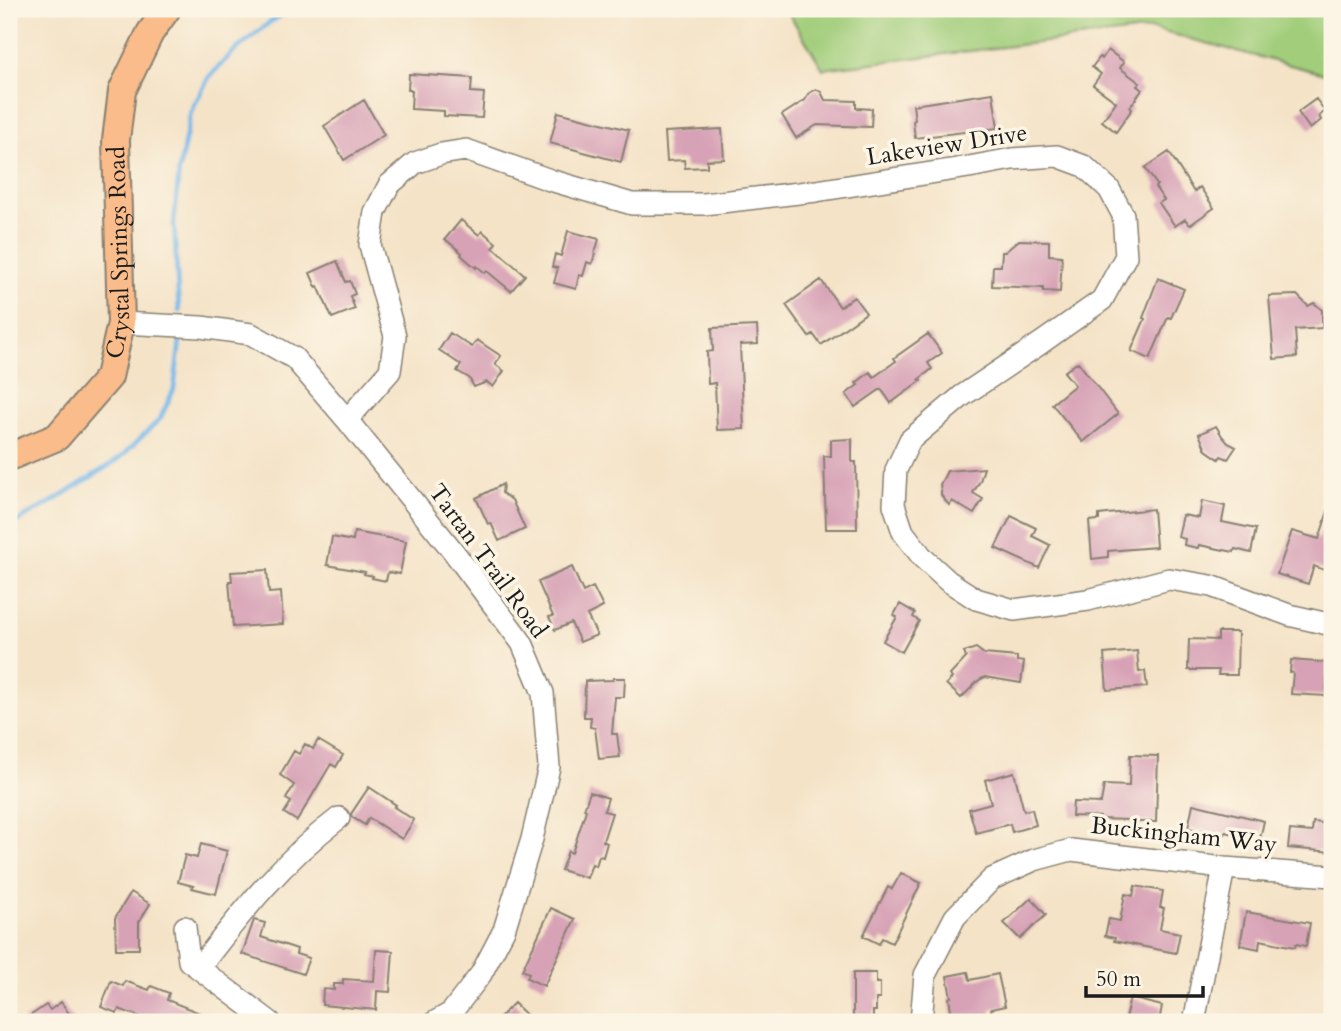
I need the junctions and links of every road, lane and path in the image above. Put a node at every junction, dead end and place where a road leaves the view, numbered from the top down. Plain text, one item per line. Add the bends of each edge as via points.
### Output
1 (167, 9) edge
2 (121, 323) junction
3 (347, 420) junction
4 (9, 457) edge
5 (1332, 625) edge
6 (339, 818) dead end
7 (1224, 868) junction
8 (1332, 876) edge
9 (185, 927) dead end
10 (199, 968) junction
11 (270, 1022) edge
12 (435, 1022) edge
13 (921, 1022) edge
14 (1194, 1022) edge

1 - 2 main road, Crystal Springs Road via 150,33 122,92 116,140
2 - 3 street, Tartan Trail Road via 251,334 294,358
2 - 4 main road, Crystal Springs Road via 109,377 57,437
3 - 5 street, Lakeview Drive via 390,371 395,336 370,245 375,212 389,185 415,163 466,150 632,204 704,204 1057,156 1084,166 1109,190 1123,215 1126,256 1102,300 962,396 910,440 896,470 894,505 903,532 948,581 976,599 1014,610 1088,600 1169,579 1211,586 1289,615
3 - 12 street, Tartan Trail Road via 522,643 543,693 549,767 504,930 481,974 451,1013
6 - 10 street via 267,883
7 - 8 street, Buckingham Way
7 - 13 street, Buckingham Way via 1072,850 1034,860 992,879 955,918 925,975
7 - 14 street
9 - 10 street via 189,961
10 - 11 street

